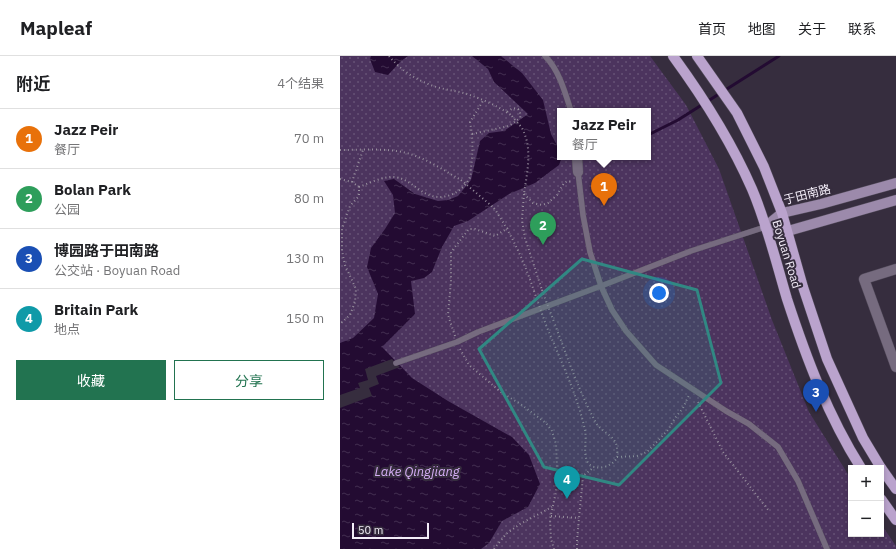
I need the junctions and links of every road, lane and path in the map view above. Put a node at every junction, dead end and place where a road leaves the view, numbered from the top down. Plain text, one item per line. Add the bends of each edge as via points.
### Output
1 (389, 56) edge
2 (545, 56) edge
3 (673, 56) edge
4 (700, 60) edge
5 (483, 101) junction
6 (570, 108) edge
7 (507, 112) junction
8 (472, 134) junction
9 (340, 150) edge
10 (363, 150) junction
11 (577, 160) edge
12 (578, 172) joint
13 (340, 179) edge
14 (352, 182) junction
15 (896, 183) edge
16 (579, 185) junction
17 (359, 187) junction
18 (524, 194) junction
19 (896, 200) edge
20 (782, 213) junction
21 (765, 227) junction
22 (508, 228) junction
23 (788, 231) junction
24 (896, 269) edge
25 (601, 286) junction
26 (340, 324) edge
27 (457, 342) junction
28 (396, 363) dead end
29 (896, 367) edge
30 (691, 388) junction
31 (617, 457) junction
32 (859, 465) edge
33 (879, 465) edge
34 (594, 467) junction
35 (884, 472) edge
36 (557, 476) junction
37 (583, 476) junction
38 (896, 489) edge
39 (882, 501) edge
40 (552, 507) junction
41 (769, 511) dead end
42 (551, 516) junction
43 (579, 518) junction
44 (896, 520) edge
45 (494, 549) edge
46 (554, 549) edge
47 (577, 549) edge
48 (827, 549) edge

1 - 5 path via 400,68 425,83
2 - 6 lane via 564,88
3 - 21 main road, Boyuan Road via 720,126 752,190
4 - 20 main road, Boyuan Road via 737,113 764,167
5 - 7 path
5 - 8 path via 470,122
7 - 8 path via 513,108 518,109 521,116 509,126
7 - 18 path, bridge via 522,128 528,150
8 - 17 path via 470,177 455,194 442,198 433,197 421,192 405,179 393,177
9 - 10 path
10 - 14 path
10 - 22 path, bridge via 403,152 424,160 461,180 494,208
11 - 12 street
12 - 16 lane
13 - 14 path
14 - 17 path
15 - 20 street, 于田南路
16 - 18 path via 568,181 564,183 556,195 542,205 533,203
16 - 25 lane via 590,252
17 - 26 path via 358,196 350,206 342,229 344,266 356,289 355,302 350,315
18 - 31 path, bridge via 522,220 525,238 542,290 585,402 598,428 614,440
19 - 23 street
20 - 21 street, 于田南路
20 - 23 main road, Boyuan Road
21 - 23 street
21 - 25 lane via 691,251
21 - 32 main road, Boyuan Road via 809,365 848,448
22 - 27 path via 495,236 469,229 451,252 452,281 448,315
22 - 34 path, bridge via 520,253 577,404 585,431 585,453 588,462
23 - 33 main road, Boyuan Road via 827,359 863,438
24 - 29 street via 864,279
25 - 27 lane
25 - 30 lane via 612,310 626,331 656,365
27 - 28 lane
27 - 36 path via 469,365 502,393 546,423 552,431 556,444
30 - 31 path via 683,408 668,430 647,452 637,456
30 - 41 path via 722,452
30 - 48 lane via 748,424 778,447 798,481
31 - 34 path via 612,463
34 - 37 path
35 - 38 main road, Boyuan Road
36 - 37 path
36 - 40 path
37 - 43 path
39 - 44 main road
40 - 42 path
40 - 45 path via 506,534
42 - 43 path
42 - 46 path via 551,539
43 - 47 path

